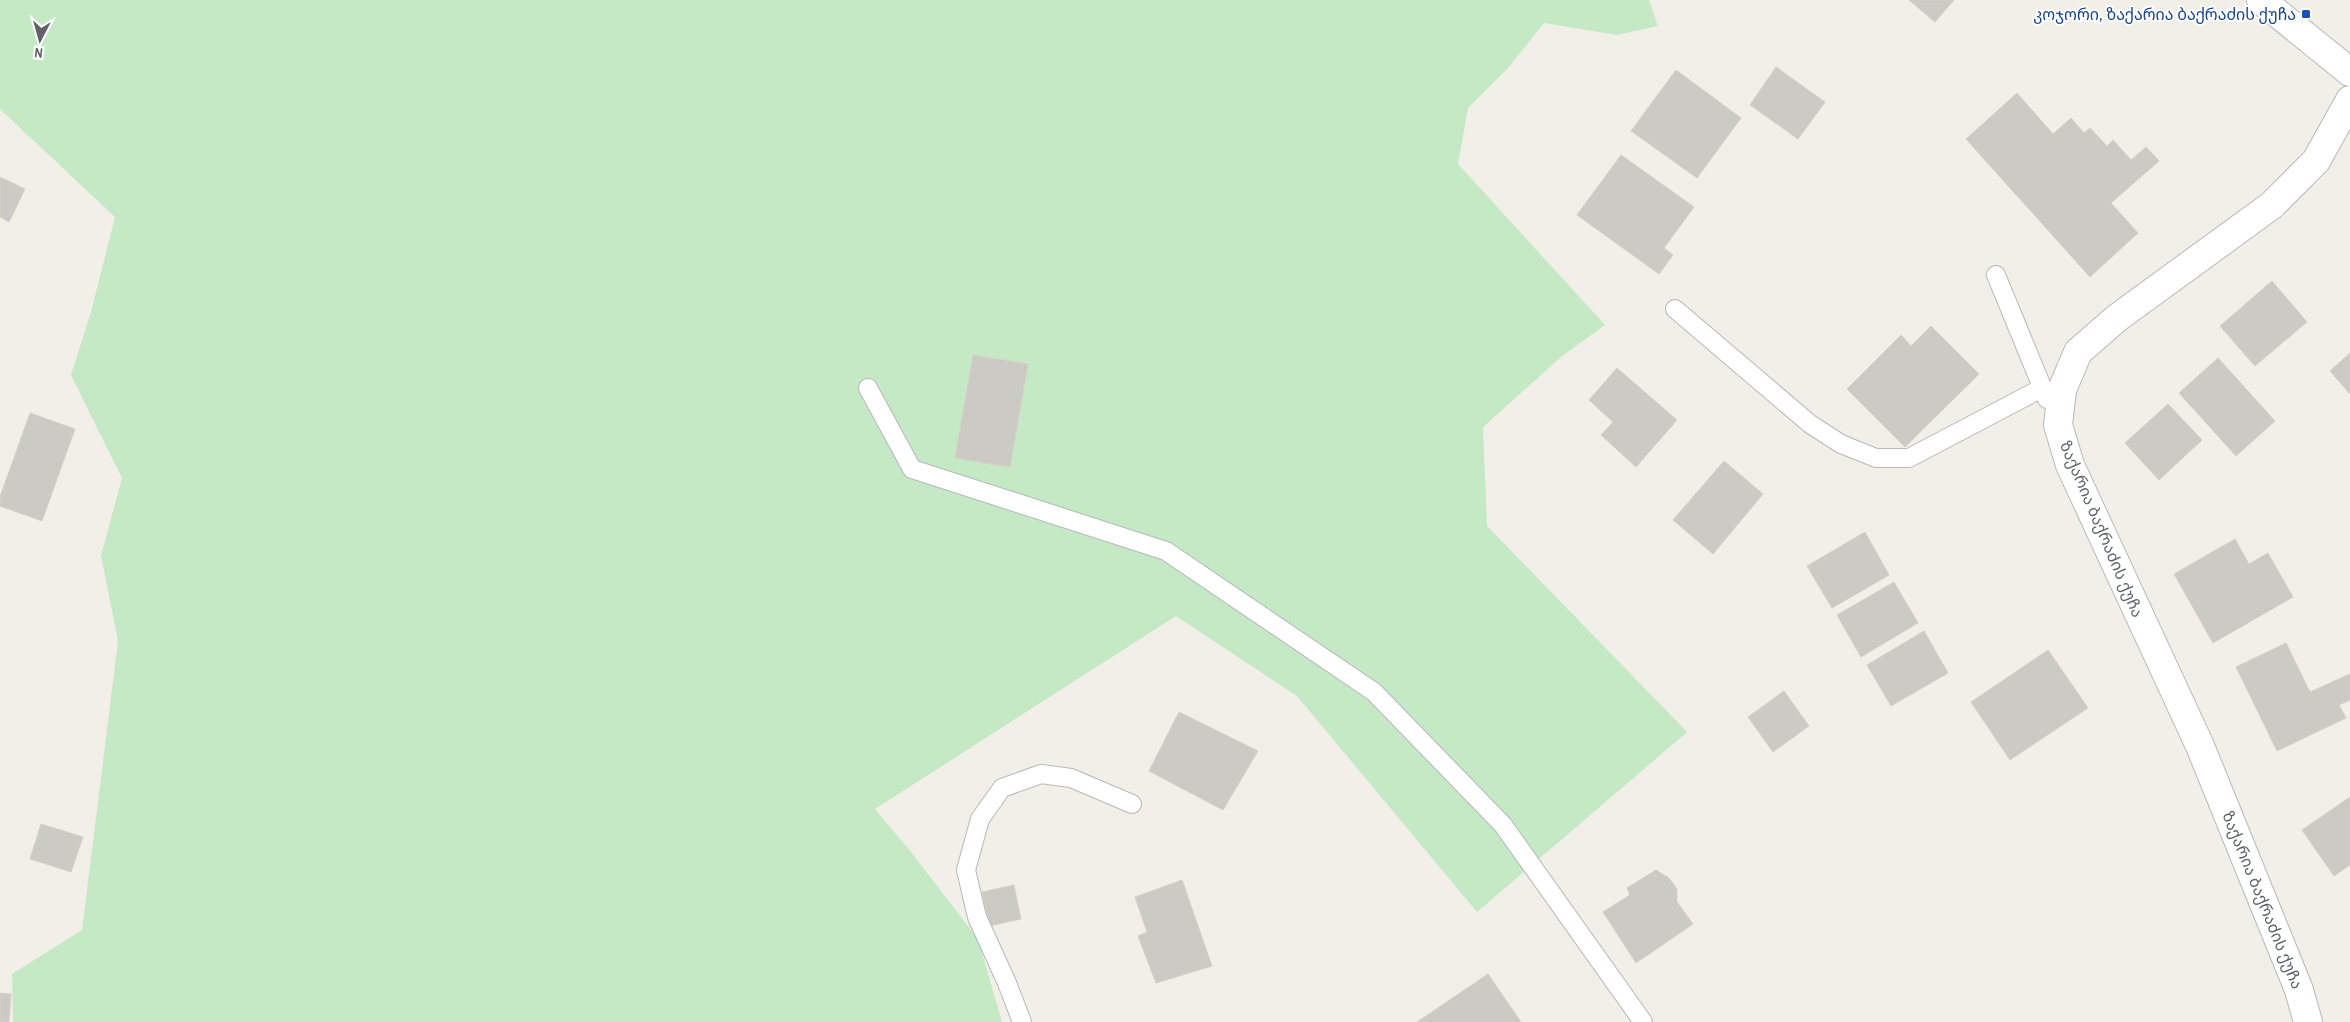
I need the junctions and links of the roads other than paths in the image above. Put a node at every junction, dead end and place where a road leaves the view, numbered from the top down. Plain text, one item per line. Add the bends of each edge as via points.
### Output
1 (2261, 0) edge
2 (2350, 72) edge
3 (2350, 100) edge
4 (1996, 275) dead end
5 (1675, 309) dead end
6 (868, 388) dead end
7 (2042, 388) junction
8 (2058, 425) junction
9 (1132, 804) dead end
10 (1022, 1022) edge
11 (1643, 1022) edge
12 (2308, 1022) edge

1 - 2 street
3 - 8 street, ზაქარია ბაქრაძის ქუჩა via 2316,161 2272,206 2118,318 2078,352 2062,390
4 - 7 lane
5 - 7 lane via 1810,424 1841,444 1876,458 1909,458
6 - 11 lane via 912,469 1166,551 1374,692 1503,825
7 - 8 lane
8 - 12 street, ზაქარია ბაქრაძის ქუჩა via 2070,465 2200,746 2299,990
9 - 10 lane via 1071,778 1041,774 1002,788 980,819 966,870 977,917

